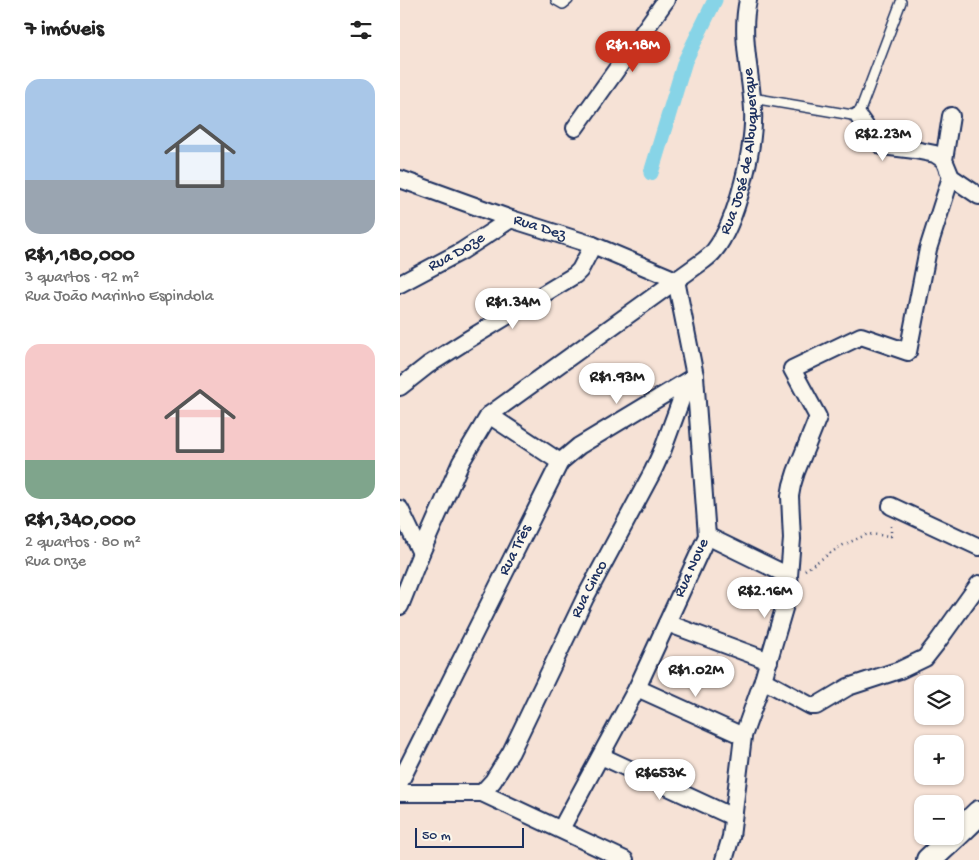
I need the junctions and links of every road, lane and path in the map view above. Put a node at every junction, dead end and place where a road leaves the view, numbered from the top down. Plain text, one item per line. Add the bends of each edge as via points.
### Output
1 (556, 0) edge
2 (568, 0) edge
3 (666, 0) edge
4 (748, 0) edge
5 (901, 2) dead end
6 (752, 98) junction
7 (858, 116) junction
8 (951, 116) dead end
9 (575, 128) dead end
10 (944, 160) junction
11 (951, 177) junction
12 (400, 179) edge
13 (979, 196) edge
14 (511, 219) junction
15 (593, 245) junction
16 (676, 280) junction
17 (400, 284) edge
18 (692, 378) junction
19 (400, 387) edge
20 (489, 415) junction
21 (560, 462) junction
22 (891, 506) joint
23 (400, 509) edge
24 (707, 536) junction
25 (979, 547) edge
26 (421, 553) junction
27 (789, 578) junction
28 (979, 584) edge
29 (400, 606) edge
30 (667, 623) junction
31 (769, 661) junction
32 (763, 680) junction
33 (637, 688) junction
34 (742, 736) junction
35 (601, 756) junction
36 (400, 782) edge
37 (400, 793) edge
38 (482, 793) junction
39 (979, 813) edge
40 (733, 817) junction
41 (964, 827) edge
42 (562, 829) junction
43 (946, 845) edge
44 (625, 860) edge
45 (724, 860) edge
46 (930, 860) edge

1 - 2 lane via 563,4
3 - 9 street
4 - 6 street, Rua José de Albuquerque via 744,42
5 - 7 lane
6 - 7 lane
6 - 16 street, Rua José de Albuquerque via 750,150 745,178 727,230 715,250
7 - 10 street via 882,146 934,154
8 - 10 street
10 - 11 street
11 - 13 street
11 - 27 street via 928,249 908,352 861,336 792,369 818,417 790,496 792,539
12 - 14 street, Rua Dez
14 - 15 street, Rua Dez
14 - 17 street, Rua Doze via 462,251
15 - 16 street, Rua Dez
15 - 19 street via 575,275 428,365
16 - 18 street, Rua Nove
16 - 20 street, Rua José de Albuquerque
18 - 21 street, Rua Três via 579,446
18 - 24 street, Rua Nove
18 - 38 street, Rua Cinco via 653,471 585,598 511,752
20 - 21 street
20 - 26 street via 461,462
21 - 36 street, Rua Três
22 - 25 street
22 - 27 path via 891,536 868,534 841,546
23 - 26 street
24 - 27 street
24 - 30 street, Rua Nove
26 - 29 street
27 - 31 street via 790,588
28 - 32 street via 925,658 900,670 848,687 816,706
30 - 31 street
30 - 33 street, Rua Nove
31 - 32 street
32 - 34 street
33 - 34 street
33 - 35 street, Rua Nove
34 - 40 street
35 - 40 street
35 - 42 street, Rua Nove
37 - 38 street
38 - 42 street
39 - 41 street
40 - 45 street
42 - 44 street
43 - 46 street

